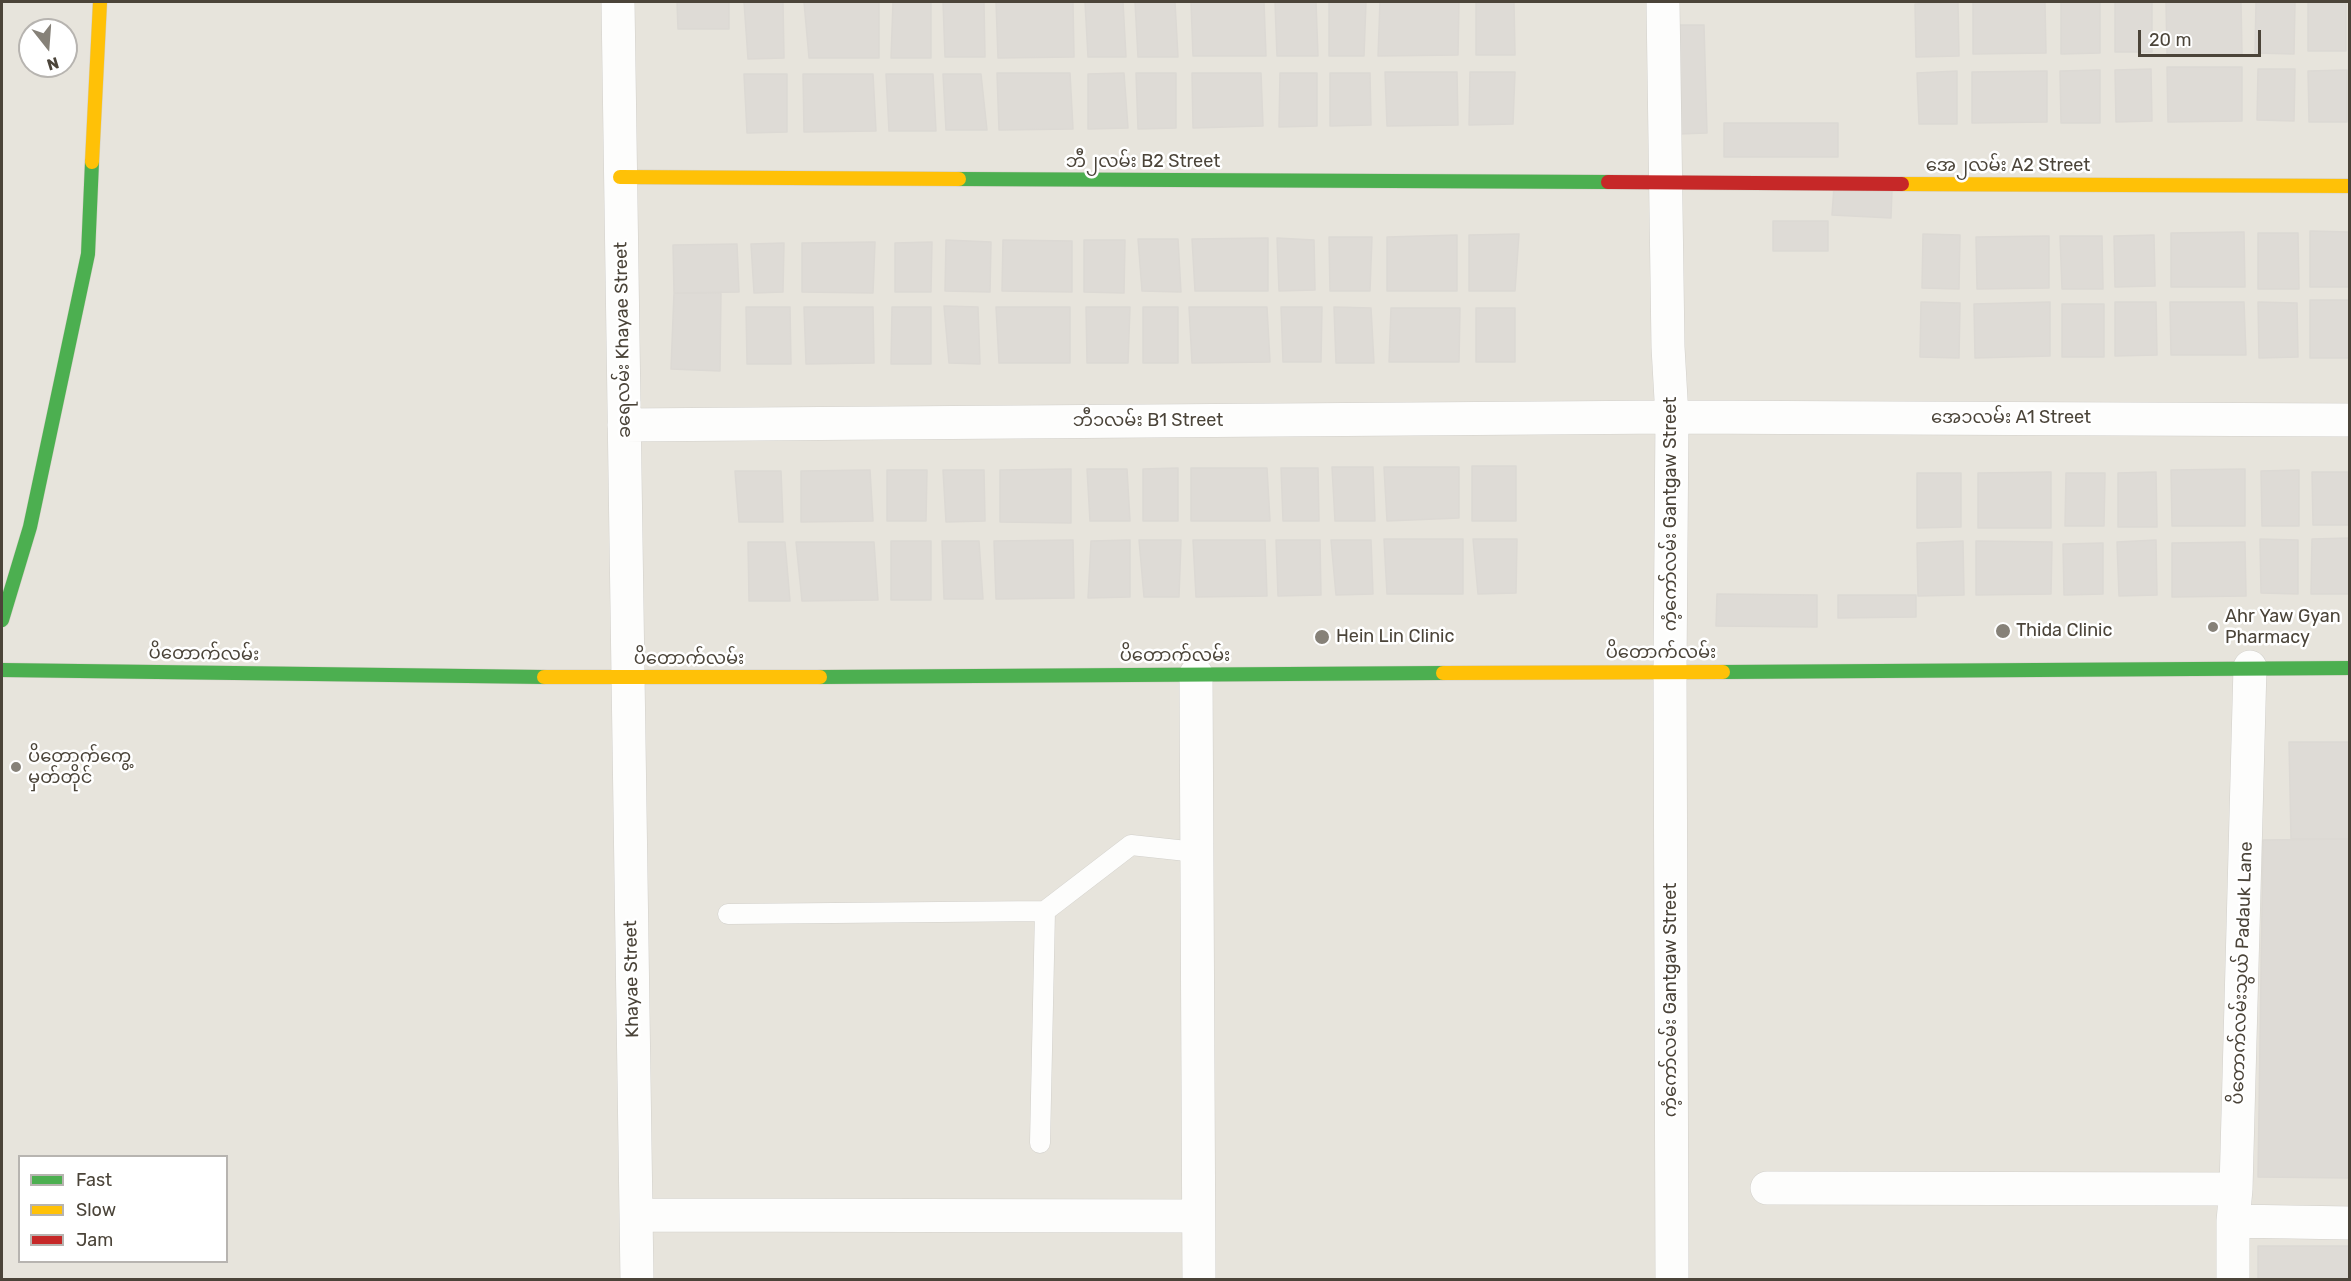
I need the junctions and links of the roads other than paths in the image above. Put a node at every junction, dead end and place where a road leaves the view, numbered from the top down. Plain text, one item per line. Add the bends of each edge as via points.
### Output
1 (100, 2) edge
2 (618, 2) edge
3 (1663, 2) edge
4 (621, 177) junction
5 (1666, 182) junction
6 (2349, 186) edge
7 (1672, 417) junction
8 (2349, 420) edge
9 (624, 425) junction
10 (2, 620) edge
11 (2250, 667) junction
12 (2349, 668) edge
13 (2, 670) edge
14 (1670, 670) junction
15 (1196, 674) junction
16 (627, 678) junction
17 (1196, 852) junction
18 (1045, 910) junction
19 (728, 914) dead end
20 (1040, 1143) dead end
21 (1767, 1188) dead end
22 (2236, 1189) junction
23 (636, 1215) junction
24 (1198, 1216) junction
25 (2233, 1221) junction
26 (2349, 1222) edge
27 (637, 1280) edge
28 (1199, 1280) edge
29 (1672, 1280) edge
30 (2233, 1280) edge

1 - 10 street via 88,254 30,527
2 - 4 street, ခရေလမ်း Khayae Street
3 - 5 street, ကံ့ကော်လမ်း Gantgaw Street
4 - 5 street, ဘီ၂လမ်း B2 Street
4 - 9 street, ခရေလမ်း Khayae Street
5 - 6 street, အေ၂လမ်း A2 Street
5 - 7 street, ကံ့ကော်လမ်း Gantgaw Street
7 - 8 street, အေ၁လမ်း A1 Street
7 - 9 street, ဘီ၁လမ်း B1 Street
7 - 14 street, ကံ့ကော်လမ်း Gantgaw Street
9 - 16 street, ခရေလမ်း Khayae Street
11 - 12 street, ပိတောက်လမ်း
11 - 14 street, ပိတောက်လမ်း
11 - 22 street, ပိတောက်လမ်းသွယ် Padauk Lane
13 - 16 street, ပိတောက်လမ်း
14 - 15 street, ပိတောက်လမ်း
14 - 29 street, ကံ့ကော်လမ်း Gantgaw Street
15 - 16 street, ပိတောက်လမ်း
15 - 17 street
16 - 23 street, Khayae Street
17 - 18 lane via 1131,845
17 - 24 street
18 - 19 lane
18 - 20 lane
21 - 22 street
22 - 25 street, ပိတောက်လမ်းသွယ် Padauk Lane
23 - 24 street
23 - 27 street, Khayae Street
24 - 28 street
25 - 26 street
25 - 30 street, ပိတောက်လမ်းသွယ် Padauk Lane

